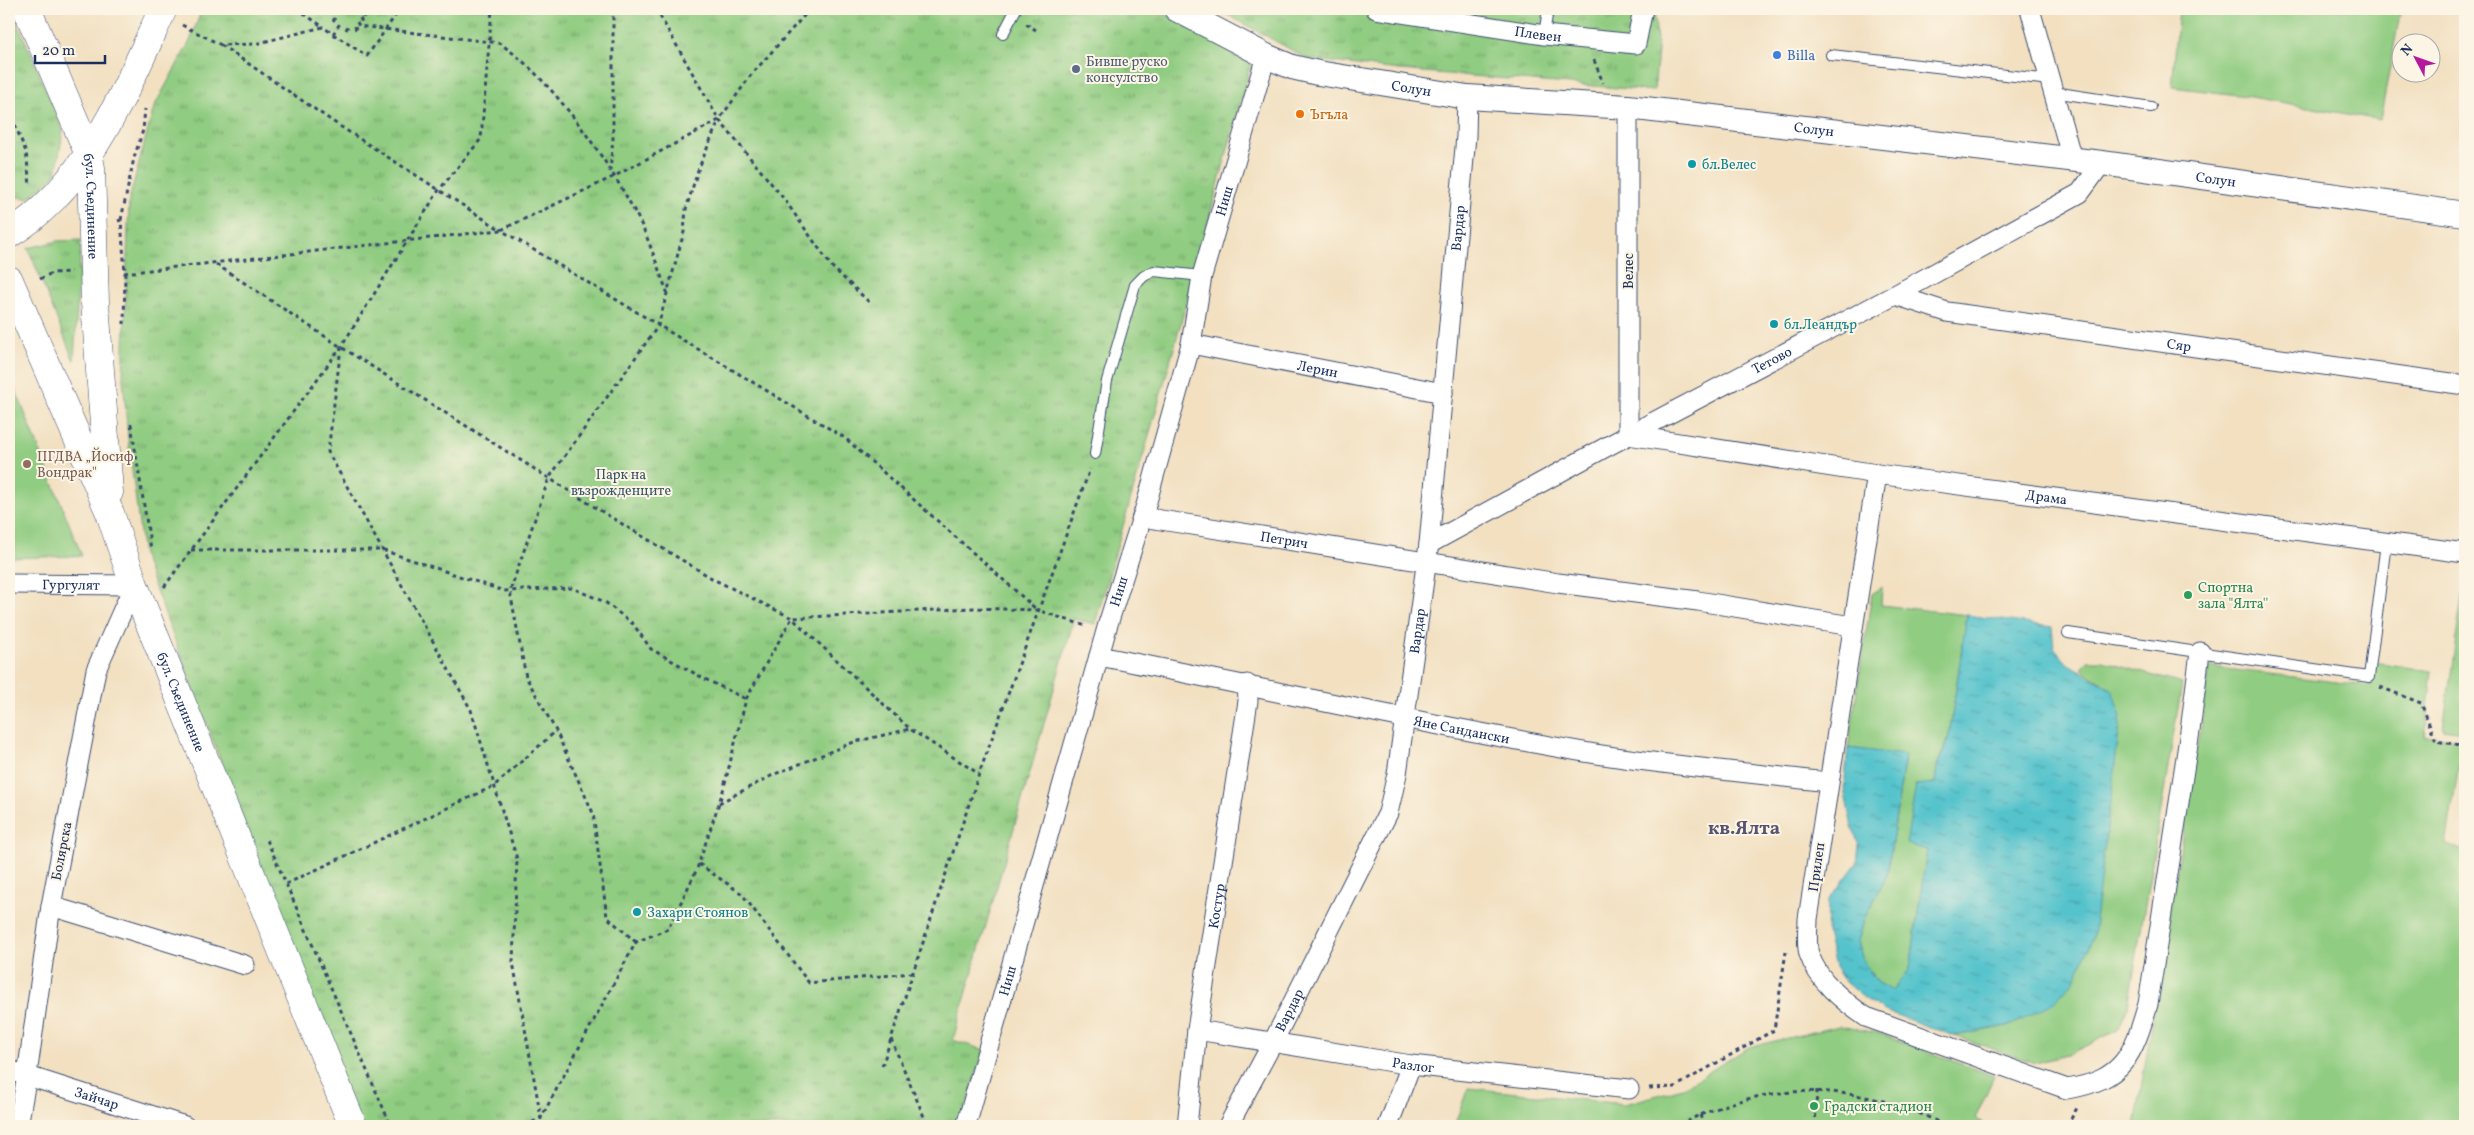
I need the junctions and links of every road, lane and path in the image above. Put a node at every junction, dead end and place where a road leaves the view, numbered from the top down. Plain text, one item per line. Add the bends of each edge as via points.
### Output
1 (27, 9) edge
2 (297, 9) edge
3 (400, 9) edge
4 (492, 9) edge
5 (613, 9) edge
6 (656, 9) edge
7 (810, 9) edge
8 (1016, 9) edge
9 (1176, 9) edge
10 (1376, 9) edge
11 (1548, 9) edge
12 (1643, 9) edge
13 (2030, 9) edge
14 (162, 11) edge
15 (359, 21) dead end
16 (342, 22) dead end
17 (322, 27) junction
18 (385, 30) junction
19 (333, 34) junction
20 (1003, 34) dead end
21 (1544, 35) junction
22 (1586, 39) junction
23 (489, 43) junction
24 (221, 45) junction
25 (1831, 55) dead end
26 (1266, 56) junction
27 (2051, 86) junction
28 (1467, 97) junction
29 (135, 98) junction
30 (1620, 107) junction
31 (2151, 107) dead end
32 (9, 110) edge
33 (719, 120) junction
34 (137, 128) dead end
35 (144, 130) junction
36 (88, 152) junction
37 (2072, 159) junction
38 (2102, 163) junction
39 (610, 172) junction
40 (613, 177) junction
41 (439, 190) junction
42 (46, 208) junction
43 (2465, 214) edge
44 (121, 220) junction
45 (93, 226) junction
46 (502, 230) junction
47 (9, 234) edge
48 (406, 241) junction
49 (215, 264) junction
50 (79, 272) dead end
51 (123, 273) junction
52 (1202, 276) junction
53 (40, 279) dead end
54 (9, 280) edge
55 (668, 295) junction
56 (1895, 296) junction
57 (869, 302) dead end
58 (658, 326) junction
59 (124, 332) dead end
60 (1191, 344) junction
61 (341, 347) junction
62 (2465, 385) edge
63 (1443, 393) junction
64 (131, 419) dead end
65 (1628, 435) junction
66 (1095, 454) joint
67 (1877, 474) junction
68 (548, 478) junction
69 (110, 513) junction
70 (1142, 517) junction
71 (2386, 543) junction
72 (191, 550) junction
73 (382, 550) junction
74 (151, 553) dead end
75 (1428, 553) junction
76 (2465, 553) edge
77 (161, 579) dead end
78 (9, 584) edge
79 (134, 584) junction
80 (164, 587) junction
81 (510, 591) junction
82 (167, 596) dead end
83 (1037, 610) junction
84 (792, 618) junction
85 (1079, 624) dead end
86 (1852, 626) junction
87 (2068, 633) dead end
88 (2200, 652) junction
89 (1099, 656) junction
90 (2352, 675) junction
91 (1247, 684) junction
92 (746, 699) junction
93 (1405, 719) junction
94 (910, 729) junction
95 (556, 731) junction
96 (2465, 746) edge
97 (979, 774) junction
98 (1828, 782) junction
99 (494, 786) junction
100 (718, 803) junction
101 (267, 839) dead end
102 (699, 864) junction
103 (286, 884) junction
104 (51, 906) junction
105 (636, 942) junction
106 (1786, 950) dead end
107 (245, 965) dead end
108 (912, 973) junction
109 (1197, 1030) junction
110 (891, 1039) junction
111 (1273, 1042) junction
112 (1411, 1065) junction
113 (882, 1066) dead end
114 (9, 1070) edge
115 (27, 1076) junction
116 (1629, 1089) joint
117 (1817, 1090) junction
118 (1700, 1116) junction
119 (541, 1118) junction
120 (1930, 1120) junction
121 (18, 1126) edge
122 (185, 1126) edge
123 (353, 1126) edge
124 (391, 1126) edge
125 (525, 1126) edge
126 (540, 1126) edge
127 (928, 1126) edge
128 (966, 1126) edge
129 (1187, 1126) edge
130 (1228, 1126) edge
131 (1388, 1126) edge
132 (1680, 1126) edge
133 (1704, 1126) edge
134 (1815, 1126) edge
135 (1927, 1126) edge
136 (1946, 1126) edge

1 - 36 main road, бул. Съединение
2 - 17 path
3 - 18 path
4 - 23 path
5 - 39 path
6 - 33 path
7 - 33 path via 751,75
8 - 20 lane
9 - 26 street, Солун
10 - 21 street, Плевен
11 - 21 lane
12 - 22 street, Плевен via 1636,44
13 - 27 street
14 - 24 path
14 - 29 main road
15 - 18 path via 358,26
16 - 19 path
17 - 19 path
17 - 24 path via 255,44
18 - 19 path via 367,56
18 - 23 path
21 - 22 street, Плевен
22 - 30 path
23 - 39 path via 499,44 514,53 542,81 573,117
23 - 41 path via 481,139
24 - 41 path
25 - 27 lane
26 - 28 street, Солун via 1318,73
26 - 52 street, Ниш
27 - 31 lane
27 - 37 street
28 - 30 street, Солун
28 - 63 street, Вардар
29 - 35 path
29 - 36 main road
30 - 37 street, Солун
30 - 65 street, Велес
32 - 42 path via 26,152 29,183
33 - 40 path
33 - 55 path via 686,209 684,232
33 - 57 path via 784,199 832,266
34 - 35 path
35 - 44 path via 134,158
36 - 42 main road
36 - 45 main road, бул. Съединение
37 - 38 street, Солун
38 - 43 street, Солун
38 - 56 street, Тетово via 2080,193
39 - 40 path
40 - 46 path
40 - 55 path via 642,226
41 - 46 path
41 - 48 path
42 - 47 main road
44 - 45 path
44 - 51 path
45 - 69 main road, бул. Съединение via 95,303
46 - 48 path
46 - 58 path
48 - 49 path
48 - 61 path
49 - 51 path
49 - 61 path
50 - 53 path via 52,273
51 - 59 path
52 - 60 street, Ниш
52 - 66 lane via 1154,271 1135,285 1107,381
54 - 69 main road, бул. Съединение
55 - 58 path
56 - 62 street, Сяр via 1947,312
56 - 65 street, Тетово
58 - 68 path
58 - 83 path via 845,438
60 - 63 street, Лерин
60 - 70 street, Ниш
61 - 68 path
61 - 72 path
61 - 73 path via 328,452
63 - 75 street, Вардар
64 - 74 path
65 - 67 street, Драма
65 - 75 street, Тетово
66 - 83 path
67 - 71 street, Драма
67 - 86 street, Прилеп
68 - 81 path
68 - 84 path via 715,580
69 - 79 main road, бул. Съединение
70 - 75 street, Петрич
70 - 89 street, Ниш
71 - 76 street, Драма
71 - 90 lane via 2369,677
72 - 73 path
72 - 80 path
73 - 81 path
73 - 99 path via 471,710
75 - 86 street, Петрич via 1558,583
75 - 93 street, Вардар
77 - 80 path
78 - 79 street, Гургулят
79 - 104 street, Болярска via 96,670
79 - 123 main road, бул. Съединение
80 - 82 path
81 - 92 path via 572,588 605,602 633,624 651,649
81 - 95 path via 526,677
83 - 84 path via 973,608
83 - 85 path
83 - 97 path
84 - 92 path
84 - 94 path
86 - 98 street, Прилеп
87 - 88 lane
88 - 90 lane
88 - 98 street, Прилеп via 2148,1004 2138,1038 2128,1057 2115,1071 2089,1086 2067,1089 1866,1016 1844,1002 1821,977 1809,953 1808,919
89 - 91 street, Яне Сандански
89 - 128 street, Ниш
90 - 96 path via 2421,703 2436,741
91 - 93 street, Яне Сандански
91 - 109 street, Костур via 1248,701
92 - 100 path
93 - 98 street, Яне Сандански via 1598,754
93 - 111 street, Вардар via 1388,813
94 - 97 path
94 - 100 path via 854,742 775,774
95 - 99 path
95 - 105 path via 593,813 607,917
97 - 108 path
99 - 103 path
99 - 119 path via 517,859 513,962
100 - 102 path
101 - 103 path
102 - 105 path via 668,929
102 - 108 path via 742,894 808,983
103 - 124 path
104 - 107 street
104 - 115 street, Болярска
105 - 119 path
106 - 116 path via 1774,1030 1675,1087
108 - 110 path
109 - 111 street, Разлог
109 - 129 street, Костур
110 - 113 path
110 - 127 path
111 - 112 street, Разлог
111 - 130 street, Вардар
112 - 116 street, Разлог
112 - 131 street
114 - 115 street, Зайчар
115 - 121 street, Болярска
115 - 122 street, Зайчар
117 - 118 path via 1741,1100
117 - 120 path via 1858,1095 1896,1105
117 - 134 path
118 - 132 path
118 - 133 path
119 - 125 path
119 - 126 path
120 - 135 path
120 - 136 path

